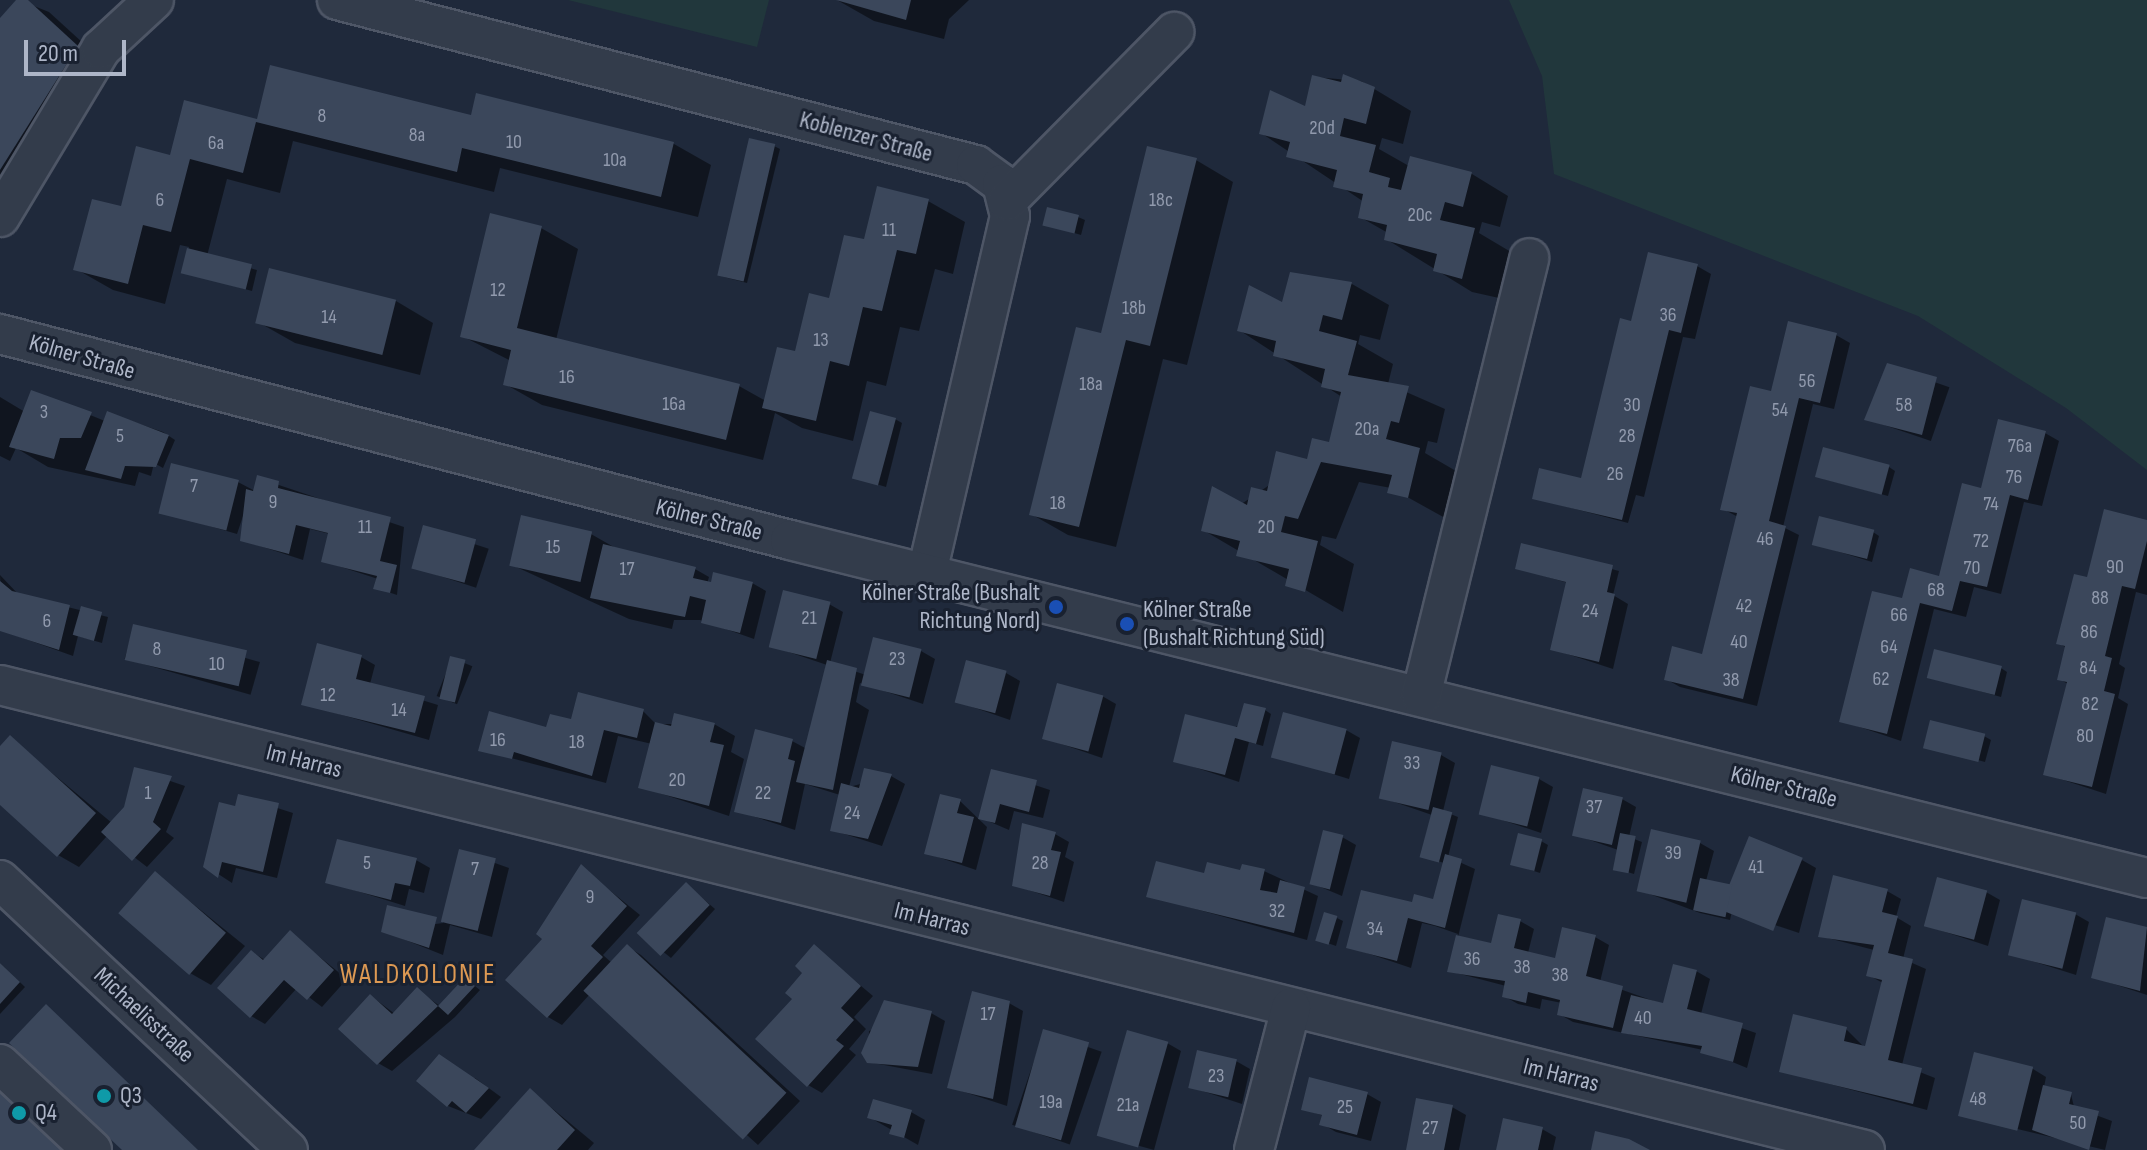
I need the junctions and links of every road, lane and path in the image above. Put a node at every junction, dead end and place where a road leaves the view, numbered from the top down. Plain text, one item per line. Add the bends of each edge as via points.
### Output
1 (154, 0) edge
2 (337, 0) edge
3 (1174, 32) dead end
4 (1007, 201) junction
5 (0, 217) edge
6 (1529, 258) dead end
7 (0, 334) edge
8 (927, 574) junction
9 (0, 685) edge
10 (1421, 696) junction
11 (2147, 878) edge
12 (0, 880) edge
13 (1291, 1008) junction
14 (0, 1064) edge
15 (92, 1150) edge
16 (288, 1150) edge
17 (1254, 1150) edge
18 (1865, 1150) edge

1 - 5 street via 101,49
2 - 4 street, Koblenzer Straße via 976,165 1002,184
3 - 4 street
4 - 8 street via 1010,216
6 - 10 street
7 - 8 street, Kölner Straße
8 - 10 street, Kölner Straße
9 - 13 street, Im Harras
10 - 11 street, Kölner Straße
12 - 16 street, Michaelisstraße
13 - 17 street
13 - 18 street, Im Harras
14 - 15 street

